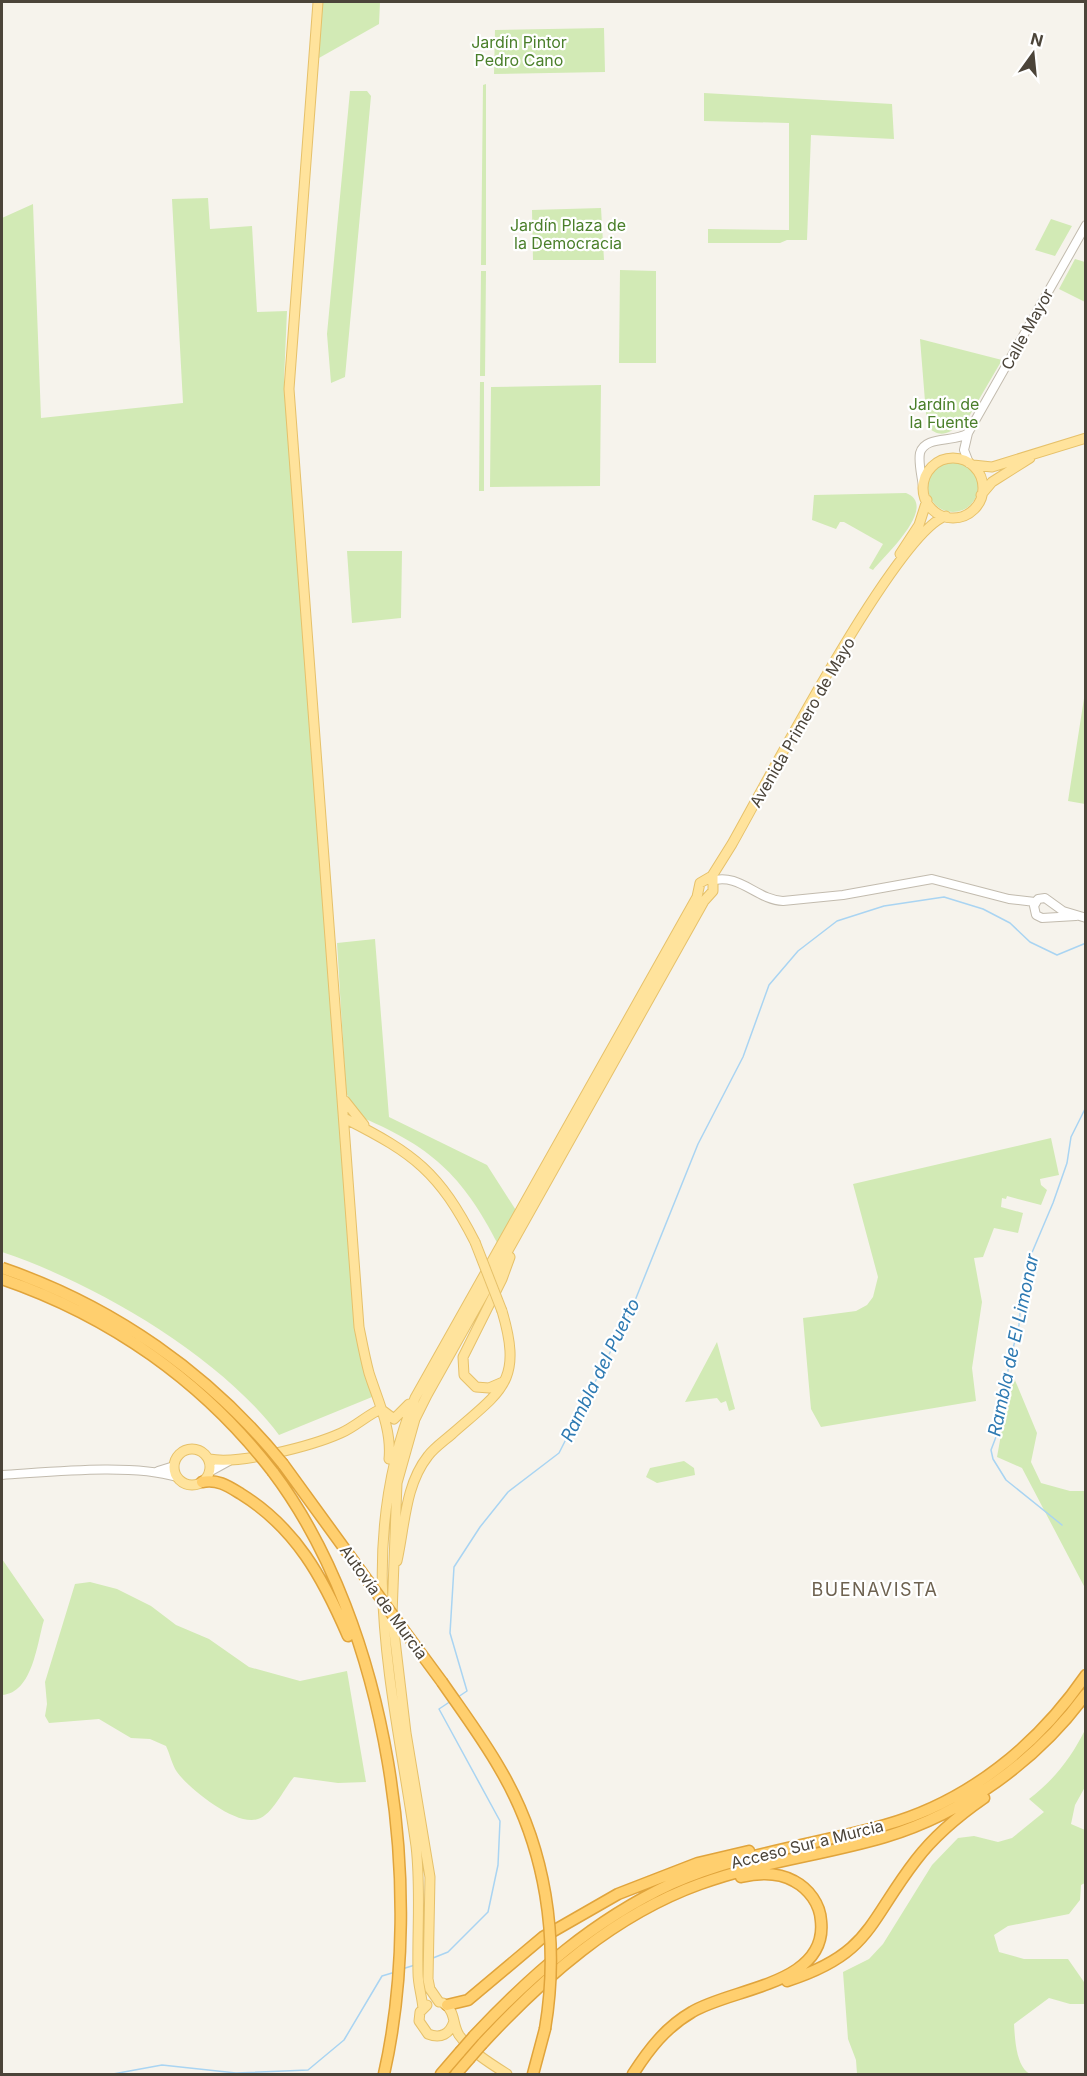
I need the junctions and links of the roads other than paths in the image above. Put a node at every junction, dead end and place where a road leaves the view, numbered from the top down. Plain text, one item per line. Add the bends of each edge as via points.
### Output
1 (318, 2) edge
2 (1086, 225) edge
3 (968, 433) junction
4 (1086, 438) edge
5 (1039, 452) junction
6 (970, 464) junction
7 (923, 487) junction
8 (981, 495) junction
9 (927, 500) junction
10 (946, 516) junction
11 (892, 569) junction
12 (712, 882) junction
13 (1034, 905) junction
14 (1054, 906) junction
15 (1050, 916) junction
16 (1076, 916) junction
17 (1086, 918) edge
18 (616, 1042) junction
19 (619, 1056) junction
20 (606, 1061) junction
21 (344, 1100) junction
22 (346, 1119) junction
23 (370, 1131) junction
24 (347, 1140) junction
25 (520, 1230) junction
26 (2, 1268) edge
27 (2, 1279) edge
28 (510, 1372) junction
29 (415, 1398) junction
30 (381, 1409) junction
31 (208, 1459) junction
32 (230, 1460) junction
33 (174, 1466) junction
34 (154, 1472) junction
35 (209, 1472) junction
36 (2, 1475) edge
37 (177, 1477) junction
38 (202, 1482) junction
39 (387, 1494) junction
40 (392, 1584) junction
41 (1086, 1675) edge
42 (1086, 1694) edge
43 (993, 1785) junction
44 (395, 1813) junction
45 (764, 1852) junction
46 (722, 1877) junction
47 (423, 1950) junction
48 (734, 1994) junction
49 (443, 2004) junction
50 (423, 2009) junction
51 (454, 2021) junction
52 (443, 2035) junction
53 (462, 2038) junction
54 (478, 2040) junction
55 (464, 2055) junction
56 (384, 2074) edge
57 (441, 2074) edge
58 (456, 2074) edge
59 (507, 2074) edge
60 (533, 2074) edge
61 (633, 2074) edge

1 - 21 main road via 290,389
2 - 3 street, Calle Mayor
3 - 6 street via 964,447
3 - 7 street via 958,439 928,443 920,454
4 - 5 main road
5 - 6 main road via 993,467
5 - 8 main road via 992,482
6 - 7 main road via 956,458 941,460 927,473
6 - 8 main road via 980,478
7 - 9 main road
8 - 10 main road via 975,508 965,516
9 - 10 main road
9 - 11 main road, Avenida Primero de Mayo via 919,525
10 - 11 main road, Avenida Primero de Mayo via 930,525
11 - 12 main road, Avenida Primero de Mayo
12 - 13 street via 778,901 843,895 932,879
12 - 18 main road via 704,894 700,890
12 - 19 main road, Avenida Primero de Mayo
13 - 14 street via 1045,898
13 - 15 street via 1040,917
14 - 15 street
14 - 16 street
15 - 16 street
16 - 17 street
18 - 19 main road
18 - 20 main road
19 - 20 main road
19 - 25 main road, Avenida Primero de Mayo
20 - 29 main road
21 - 22 main road
21 - 23 main road
22 - 23 main road
22 - 24 main road
23 - 24 main road via 359,1132
23 - 28 main road, bridge via 420,1162 440,1183 475,1242 510,1336
24 - 30 main road via 359,1327
25 - 28 main road via 502,1279 463,1357 464,1375 476,1387 501,1384
25 - 40 main road via 415,1419 397,1483
26 - 60 highway, Autovía de Murcia, bridge via 71,1296 121,1322 160,1348 228,1404 283,1464 442,1682 501,1770 535,1851 545,1890 551,1946 545,2029
27 - 44 highway, Autovía de Murcia, bridge via 90,1316 163,1362 236,1427 273,1472 321,1553 350,1623 377,1711
28 - 40 main road via 501,1389 429,1455 413,1479
29 - 30 main road via 396,1418 390,1418
29 - 39 main road via 399,1437
30 - 32 main road via 330,1437 270,1454
30 - 39 main road via 390,1445
31 - 32 main road
31 - 33 main road via 199,1450 187,1450 179,1454
31 - 35 main road
32 - 35 street
33 - 34 street
33 - 37 main road
34 - 36 street via 92,1470
34 - 37 street
35 - 38 main road
37 - 38 main road via 189,1485
38 - 44 highway via 223,1483 259,1506 294,1538 321,1576 367,1686
39 - 47 main road via 382,1629 416,1848
40 - 47 main road via 394,1643 430,1877
41 - 45 highway, Acceso Sur a Murcia via 1064,1705 1026,1744 958,1794 887,1824
42 - 43 highway, Acceso Sur a Murcia via 1044,1742
43 - 46 highway, Acceso Sur a Murcia via 940,1815 886,1836
43 - 48 highway via 986,1797 930,1843 853,1948 815,1971
44 - 56 highway, Autovía de Murcia via 401,1927 394,2018
45 - 49 highway via 737,1852 698,1863 618,1894 543,1937 468,2000
45 - 54 highway, Acceso Sur a Murcia via 672,1884 622,1910 553,1958
46 - 48 highway via 766,1874 794,1880 815,1901 821,1919 816,1949 802,1967 779,1980
46 - 54 highway, Acceso Sur a Murcia via 654,1905 592,1944 554,1971
47 - 49 main road via 430,1989
47 - 50 main road via 418,1976
48 - 61 highway via 704,2006 669,2029
49 - 50 main road via 431,2003
49 - 51 main road
50 - 52 main road via 419,2017 422,2029 432,2036
51 - 52 main road
51 - 53 main road
52 - 53 main road
53 - 59 main road
54 - 55 highway, Acceso Sur a Murcia, bridge
55 - 57 highway, Acceso Sur a Murcia
55 - 58 highway, Acceso Sur a Murcia

